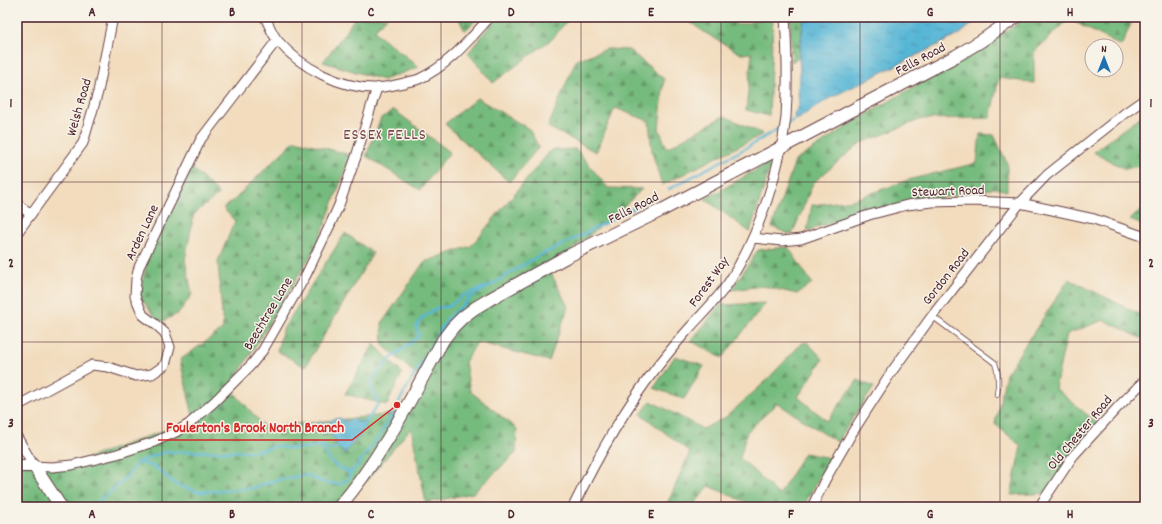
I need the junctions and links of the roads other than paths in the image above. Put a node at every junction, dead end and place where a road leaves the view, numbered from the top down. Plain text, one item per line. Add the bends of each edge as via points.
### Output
1 (113, 17) edge
2 (265, 17) edge
3 (490, 17) edge
4 (785, 17) edge
5 (1016, 17) edge
6 (277, 40) junction
7 (377, 88) junction
8 (1145, 99) edge
9 (780, 148) junction
10 (1020, 203) junction
11 (17, 204) edge
12 (31, 214) junction
13 (17, 233) edge
14 (1145, 237) edge
15 (753, 238) junction
16 (932, 316) junction
17 (1145, 380) edge
18 (997, 395) dead end
19 (17, 406) edge
20 (17, 437) edge
21 (17, 466) edge
22 (34, 466) junction
23 (61, 507) edge
24 (339, 507) edge
25 (573, 507) edge
26 (812, 507) edge
27 (1039, 507) edge

1 - 12 street, Welsh Road via 98,92 83,143
2 - 6 street
3 - 7 street via 458,52 442,65 419,79
4 - 9 street, Forest Way via 786,117
5 - 9 street, Fells Road via 956,56
6 - 7 street via 313,71 340,82
6 - 19 street, Arden Lane via 201,139 139,267 135,296 143,315 165,334 170,347 165,365 152,374 136,376 92,365
7 - 22 street, Beechtree Lane via 342,198 328,231 263,350 246,370 189,424 154,442 72,465
8 - 10 street, Gordon Road via 1047,175
9 - 15 street, Forest Way via 774,177
9 - 24 street, Fells Road via 566,257 463,317 443,340 390,437 351,494
10 - 14 street, Stewart Road via 1094,219
10 - 15 street, Stewart Road via 971,201 907,205 868,215 801,239 782,241
10 - 16 street, Gordon Road
11 - 12 street
12 - 13 street, Welsh Road
15 - 25 street, Forest Way via 730,280 656,369 624,413
16 - 18 lane via 995,364 999,385
16 - 26 street, Gordon Road via 852,433
17 - 27 street, Old Chester Road via 1073,456
20 - 22 street
21 - 22 street
22 - 23 street

